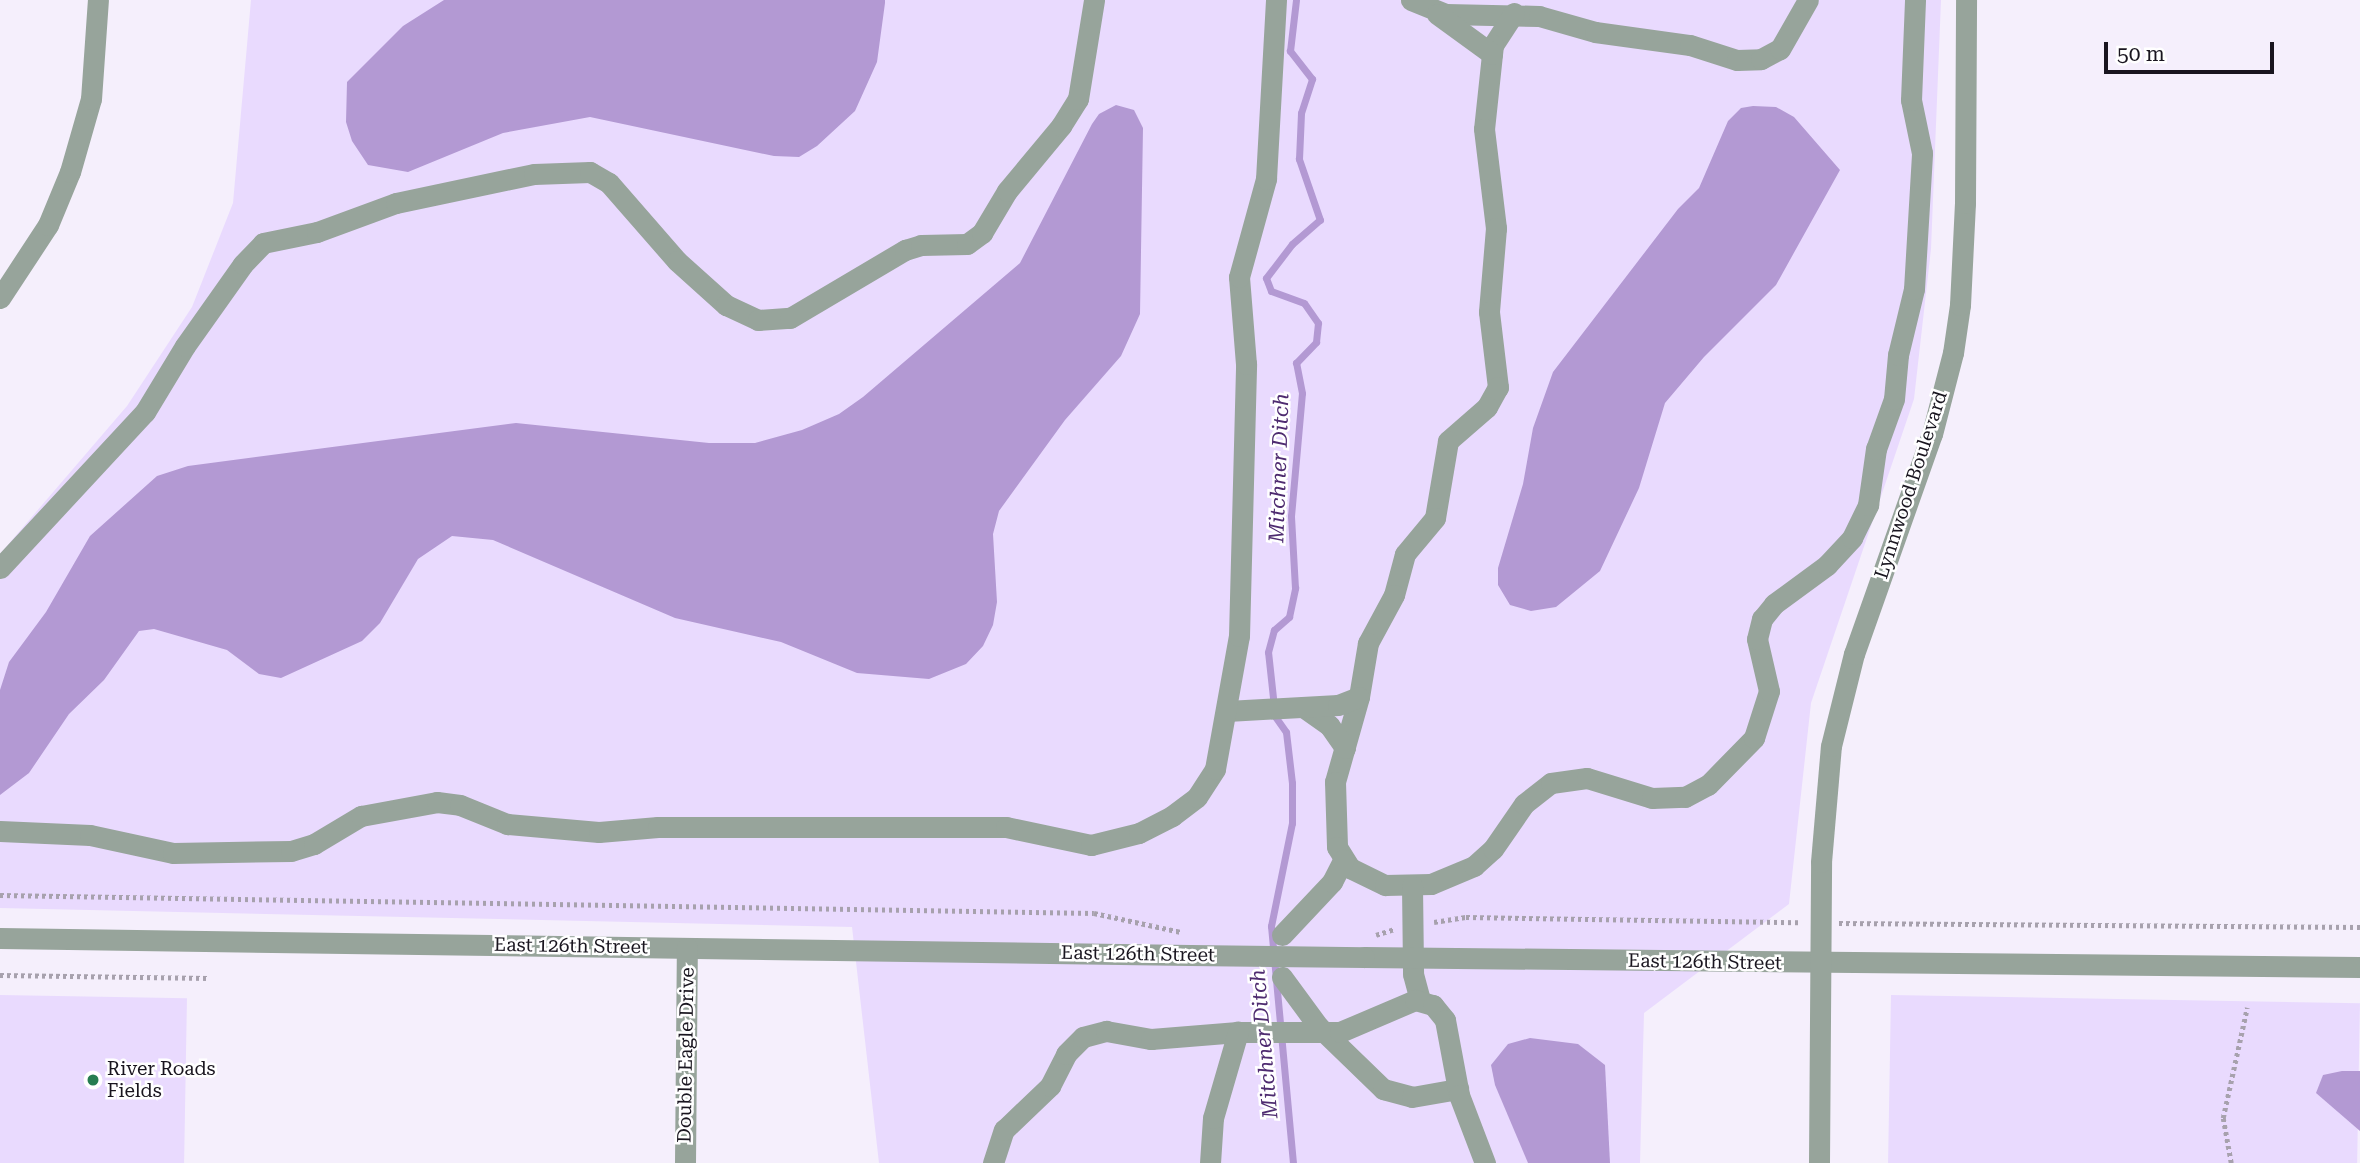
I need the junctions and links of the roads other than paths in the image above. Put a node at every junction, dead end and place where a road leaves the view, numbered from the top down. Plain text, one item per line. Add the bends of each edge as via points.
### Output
1 (98, 0) edge
2 (1094, 0) edge
3 (1276, 0) edge
4 (1411, 0) edge
5 (1808, 0) edge
6 (1915, 0) edge
7 (1966, 0) edge
8 (1435, 12) junction
9 (1514, 13) junction
10 (1492, 54) junction
11 (0, 298) edge
12 (0, 568) edge
13 (1359, 697) junction
14 (1293, 707) junction
15 (1227, 711) junction
16 (1345, 748) junction
17 (0, 831) edge
18 (1343, 860) junction
19 (1412, 886) junction
20 (1282, 935) dead end
21 (0, 938) edge
22 (687, 948) junction
23 (1413, 958) junction
24 (2360, 958) edge
25 (1821, 964) junction
26 (2360, 967) edge
27 (1282, 977) dead end
28 (1420, 1000) junction
29 (1238, 1032) junction
30 (1326, 1033) junction
31 (1458, 1089) junction
32 (685, 1163) edge
33 (993, 1163) edge
34 (1210, 1163) edge
35 (1485, 1163) edge
36 (1819, 1163) edge

1 - 11 street via 91,99 70,172 48,225
2 - 12 street via 1078,99 1062,126 1007,191 982,233 957,246 914,246 790,318 758,320 726,305 677,261 609,183 590,172 534,174 396,203 317,232 263,243 185,346 145,412
3 - 15 street via 1266,179 1240,266 1246,364 1243,580
4 - 8 street
5 - 9 street via 1780,49 1752,60
6 - 19 street via 1911,100 1922,153 1913,289 1898,355 1894,399 1875,449 1868,505 1852,538 1762,619 1758,639 1769,691 1754,738 1708,785 1685,797 1652,798 1587,778 1551,783 1524,804 1493,849 1474,866 1448,880
7 - 25 street, Lynnwood Boulevard via 1965,203 1955,341 1932,434 1854,654 1831,746 1821,862
8 - 9 street
8 - 10 street
9 - 10 street via 1495,36
10 - 13 street via 1485,148 1496,228 1489,312 1498,387 1487,407 1448,441 1438,508 1405,554 1394,595 1368,643
13 - 14 street via 1338,705
13 - 16 street
14 - 15 street
14 - 16 street via 1329,725
15 - 17 street via 1219,756 1197,797 1153,827 1102,844 1006,827 658,827 599,832 508,824 460,805 437,802 361,816 314,844 291,851 173,853 90,835
16 - 18 street via 1335,782 1332,817
18 - 19 street via 1371,881
18 - 20 street via 1332,882
19 - 23 street
21 - 22 street, East 126th Street
22 - 23 street, East 126th Street, bridge via 1364,948
22 - 32 street, Double Eagle Drive
23 - 25 street, East 126th Street
23 - 28 street
24 - 26 street
25 - 26 street, East 126th Street
25 - 36 street, Lynnwood Boulevard
27 - 30 street
28 - 30 street via 1406,1002 1350,1030
28 - 31 street via 1433,1005 1445,1020
29 - 30 street
29 - 33 street via 1151,1039 1106,1031 1083,1037 1066,1054 1050,1086 1004,1130
29 - 34 street via 1213,1118
30 - 31 street via 1392,1094 1412,1097
31 - 35 street

